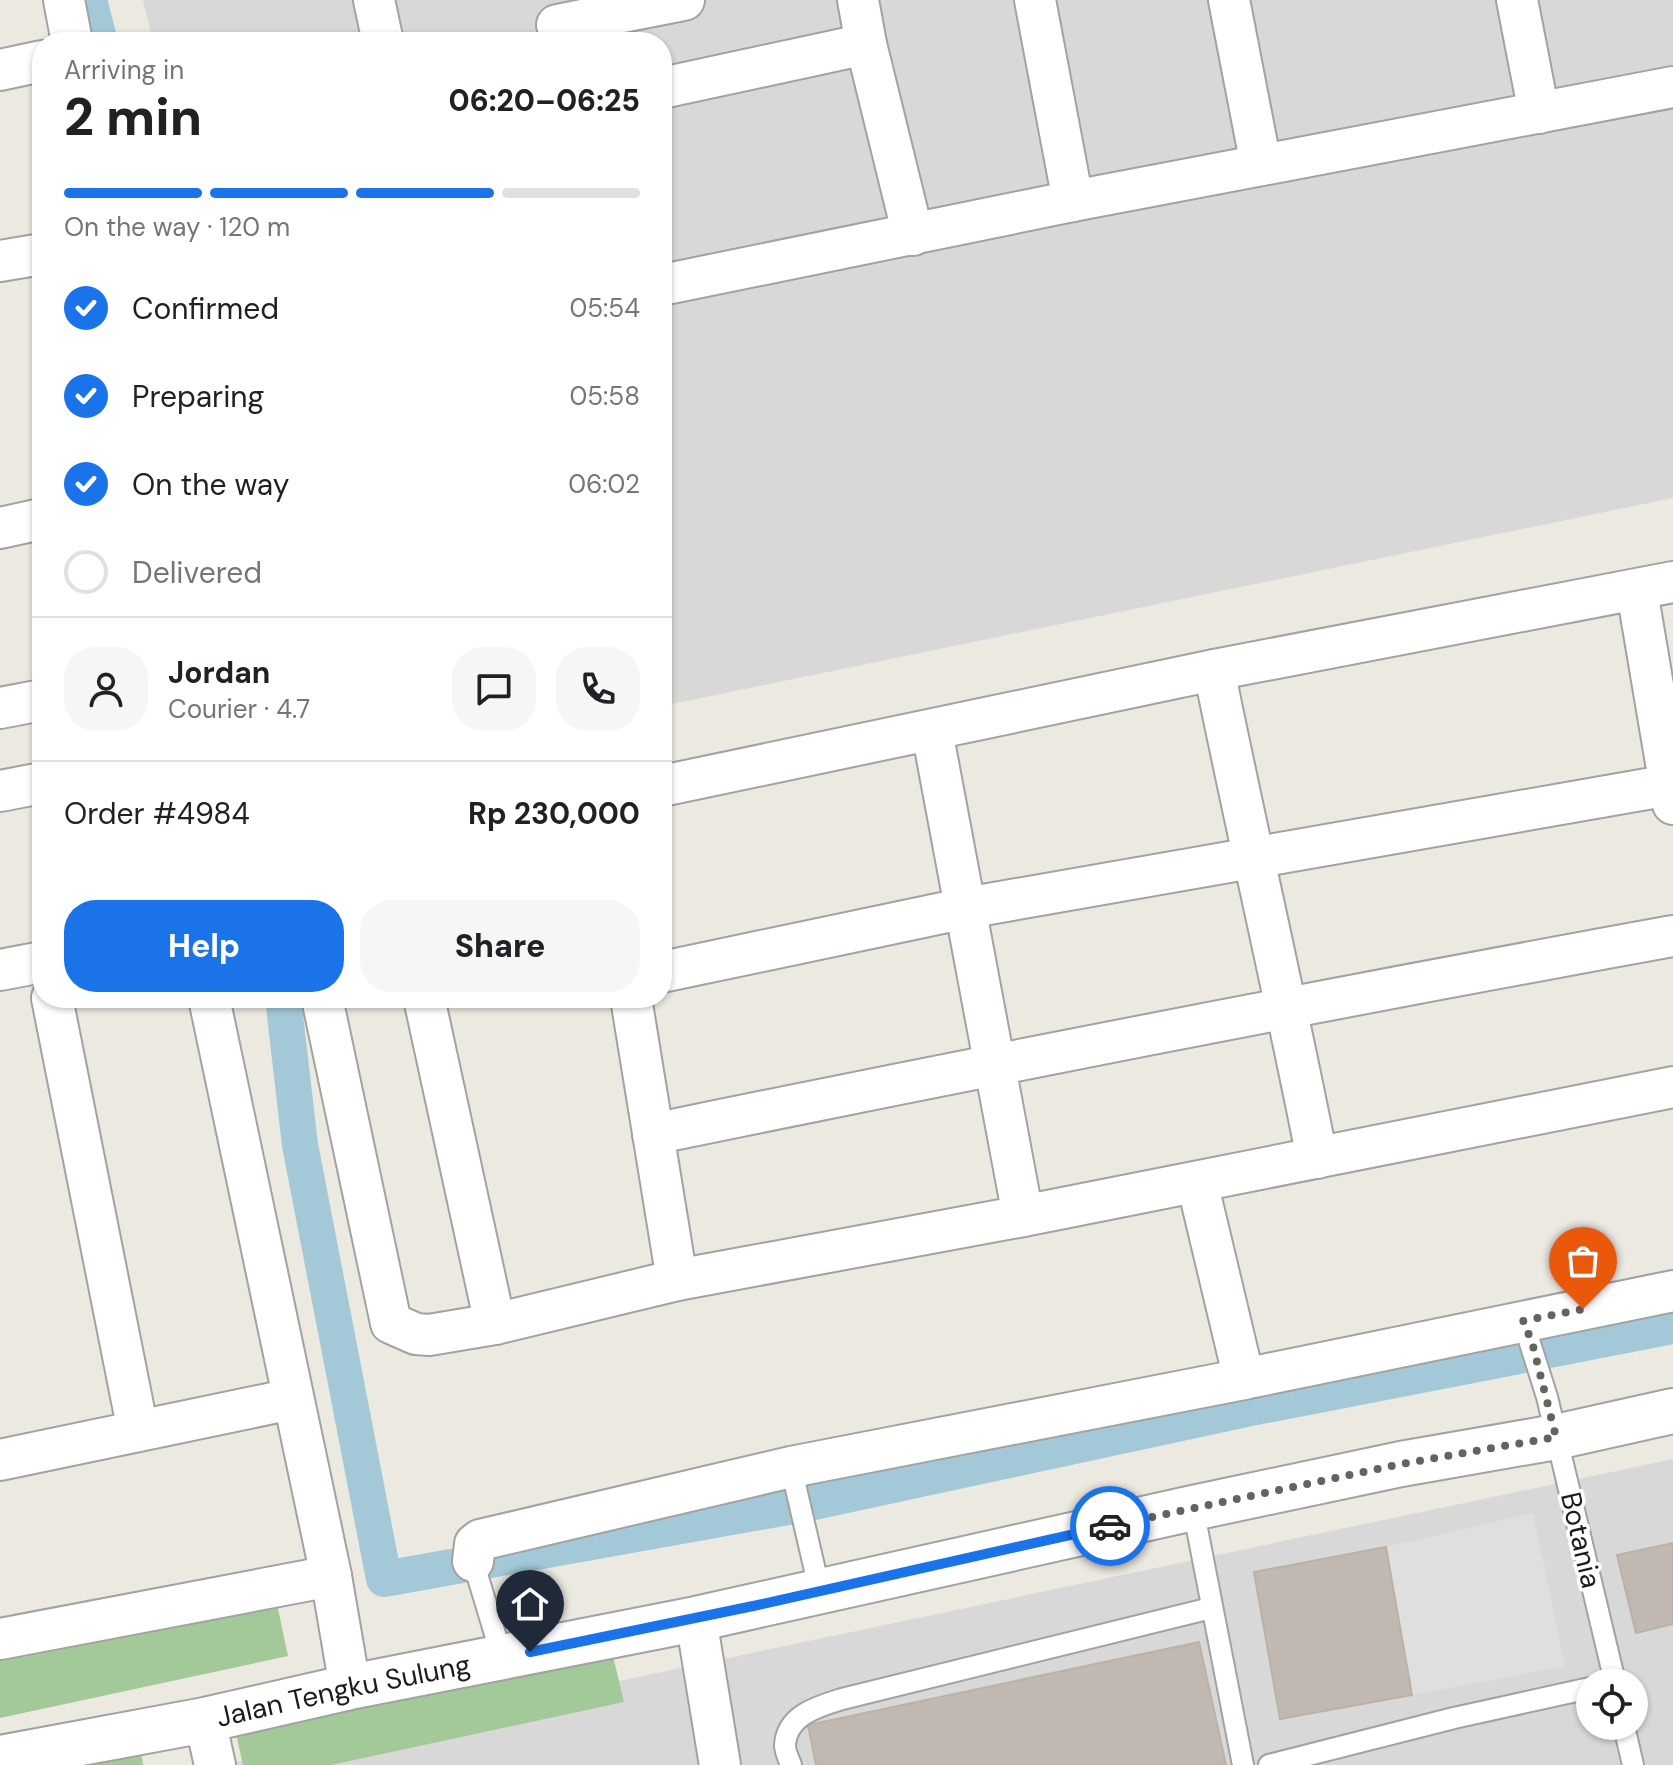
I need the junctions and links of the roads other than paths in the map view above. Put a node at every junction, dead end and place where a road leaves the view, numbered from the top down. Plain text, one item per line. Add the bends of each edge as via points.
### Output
1 (64, 0) edge
2 (374, 0) edge
3 (684, 0) edge
4 (858, 0) edge
5 (1035, 0) edge
6 (1229, 0) edge
7 (1517, 0) edge
8 (556, 22) edge
9 (70, 32) edge
10 (381, 32) edge
11 (866, 44) junction
12 (32, 63) edge
13 (0, 70) edge
14 (672, 86) edge
15 (1673, 87) edge
16 (1539, 113) junction
17 (1261, 165) junction
18 (1073, 201) junction
19 (913, 235) junction
20 (32, 256) edge
21 (0, 261) edge
22 (672, 283) edge
23 (32, 521) edge
24 (0, 528) edge
25 (1655, 586) edge
26 (1214, 670) junction
27 (32, 702) edge
28 (0, 708) edge
29 (932, 731) junction
30 (672, 784) edge
31 (32, 785) edge
32 (0, 791) edge
33 (1671, 795) edge
34 (1253, 859) junction
35 (966, 908) junction
36 (1673, 936) edge
37 (32, 964) edge
38 (0, 970) edge
39 (672, 970) edge
40 (1288, 1006) junction
41 (54, 1008) edge
42 (211, 1008) edge
43 (324, 1008) edge
44 (426, 1008) edge
45 (633, 1008) edge
46 (994, 1063) junction
47 (1673, 1087) edge
48 (653, 1134) junction
49 (1317, 1158) junction
50 (1197, 1182) junction
51 (1023, 1216) junction
52 (677, 1280) junction
53 (1673, 1291) edge
54 (495, 1324) junction
55 (1528, 1331) junction
56 (1244, 1379) junction
57 (292, 1399) junction
58 (1673, 1411) edge
59 (1552, 1417) junction
60 (138, 1431) junction
61 (0, 1460) edge
62 (793, 1477) junction
63 (1193, 1508) junction
64 (473, 1561) joint
65 (331, 1576) junction
66 (820, 1592) junction
67 (1211, 1608) junction
68 (696, 1619) junction
69 (0, 1639) edge
70 (502, 1657) junction
71 (1612, 1668) edge
72 (350, 1687) junction
73 (1576, 1691) edge
74 (205, 1720) junction
75 (1627, 1740) edge
76 (0, 1758) edge
77 (215, 1765) edge
78 (720, 1765) edge
79 (791, 1765) edge
80 (1243, 1765) edge
81 (1269, 1765) edge
82 (1633, 1765) edge

1 - 9 street
2 - 10 street
3 - 8 street
4 - 11 street
5 - 18 street
6 - 17 street
7 - 16 street
11 - 14 street
11 - 19 street
12 - 13 street
15 - 16 street
16 - 17 street
17 - 18 street
18 - 19 street
19 - 22 street
20 - 21 street
23 - 24 street
25 - 26 street
25 - 33 street
26 - 29 street
26 - 34 street
27 - 28 street
29 - 30 street
29 - 35 street
31 - 32 street
33 - 34 street
34 - 35 street
34 - 40 street
35 - 39 street
35 - 46 street
36 - 40 street
37 - 38 street
40 - 46 street
40 - 49 street
41 - 60 street
42 - 57 street
43 - 54 street via 391,1323 429,1335
44 - 54 street
45 - 48 street
46 - 48 street
46 - 51 street
47 - 49 street
48 - 52 street
49 - 50 street
50 - 51 street
50 - 56 street
51 - 52 street
52 - 54 street
53 - 55 street
55 - 56 street
55 - 59 lane, Botania
56 - 62 street
57 - 60 street
57 - 65 street
58 - 59 street, Jalan Tengku Sulung
59 - 63 street, Jalan Tengku Sulung via 1401,1464
59 - 71 lane, Botania
60 - 61 street
62 - 64 street via 480,1540
62 - 66 lane
63 - 66 street, Jalan Tengku Sulung
63 - 67 lane
64 - 70 lane
65 - 69 street
65 - 72 street
66 - 68 street, Jalan Tengku Sulung
67 - 79 lane via 806,1710 785,1746
67 - 80 lane
68 - 70 street, Jalan Tengku Sulung
68 - 78 street
70 - 72 street, Jalan Tengku Sulung
72 - 74 street, Jalan Tengku Sulung
73 - 81 lane
74 - 76 street, Jalan Tengku Sulung
74 - 77 street
75 - 82 lane

